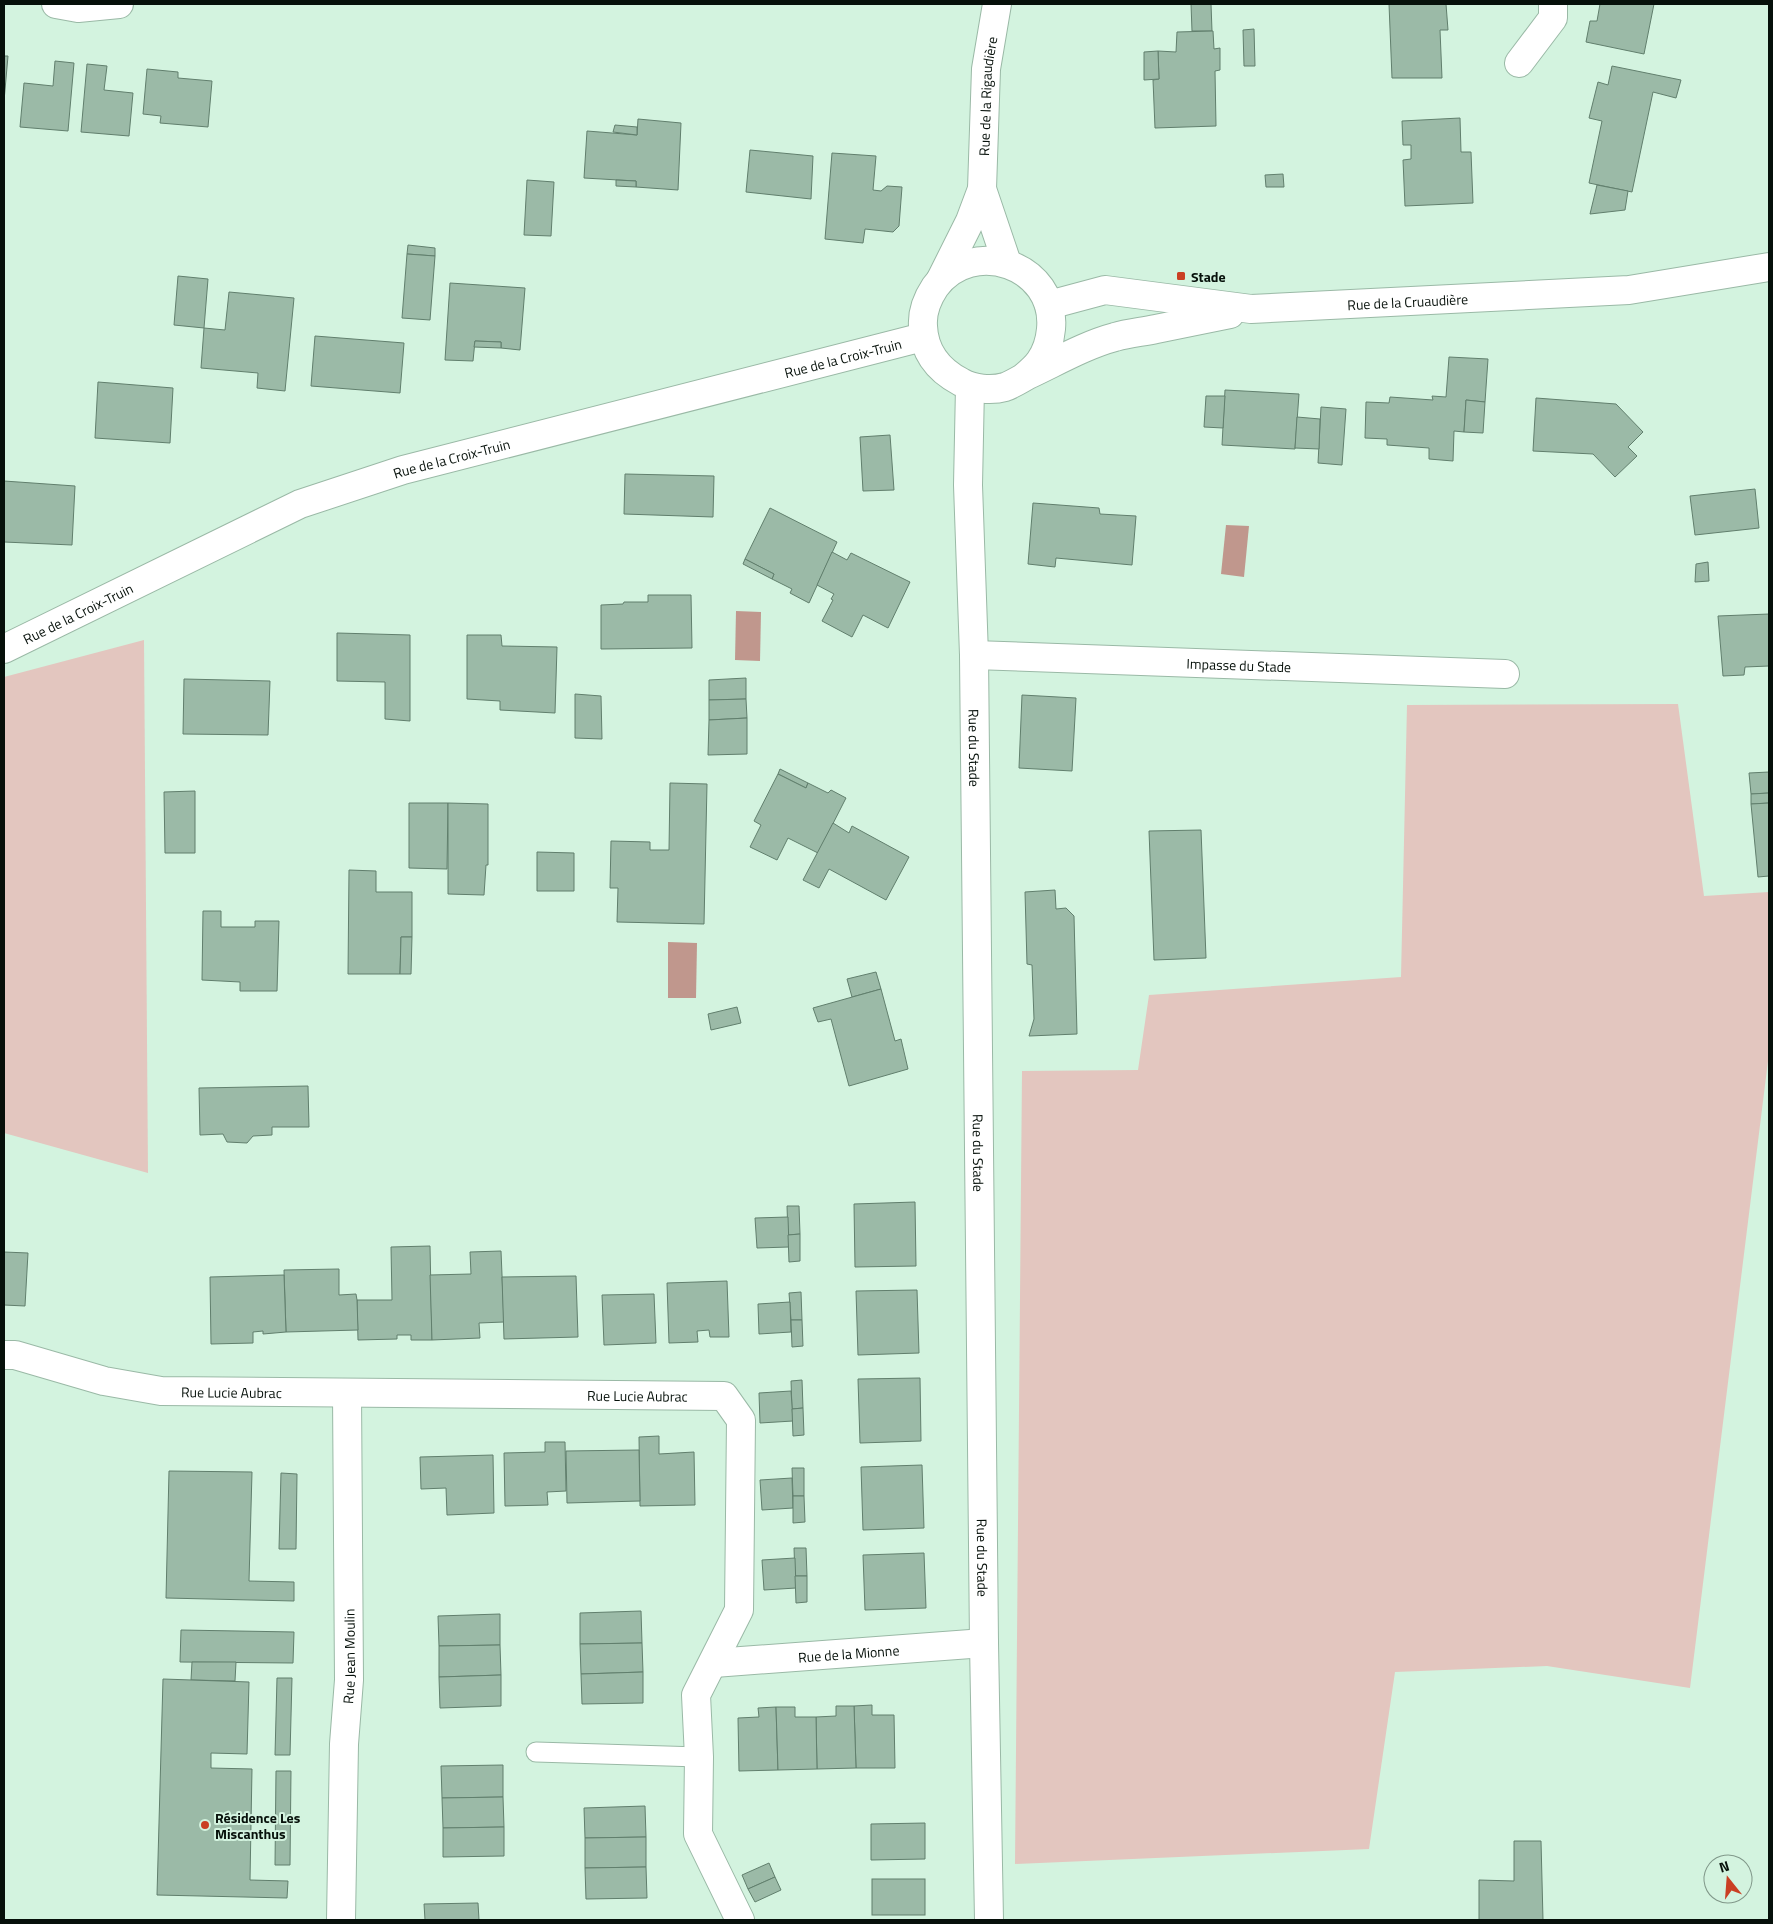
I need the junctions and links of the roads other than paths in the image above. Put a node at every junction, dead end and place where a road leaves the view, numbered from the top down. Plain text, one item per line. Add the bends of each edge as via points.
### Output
1 (56, 4) edge
2 (119, 4) edge
3 (997, 4) edge
4 (1553, 4) edge
5 (1519, 64) dead end
6 (982, 189) junction
7 (1007, 263) junction
8 (1769, 267) edge
9 (941, 279) junction
10 (1049, 305) junction
11 (1251, 309) junction
12 (923, 337) junction
13 (1024, 377) junction
14 (970, 387) junction
15 (4, 649) edge
16 (974, 655) junction
17 (1505, 674) dead end
18 (4, 1355) edge
19 (347, 1393) junction
20 (984, 1643) junction
21 (714, 1662) junction
22 (536, 1752) dead end
23 (699, 1757) junction
24 (341, 1920) edge
25 (740, 1920) edge
26 (989, 1920) edge

1 - 2 street via 78,8
3 - 6 street, Rue de la Rigaudière via 986,69
4 - 5 street via 1553,18
6 - 7 street, Rue de la Rigaudière
6 - 9 street, Rue de la Rigaudière
7 - 9 street via 984,260 963,264
7 - 10 street via 1021,269 1038,285
8 - 11 street, Rue de la Cruaudière via 1629,290
9 - 12 street via 928,297 922,319
10 - 11 street, Rue de la Cruaudière via 1105,290
10 - 13 street via 1052,319 1049,342 1040,361
11 - 13 street via 1115,337
12 - 14 street via 931,358 946,375
12 - 15 street, Rue de la Croix-Truin via 403,470 300,504
13 - 14 street via 1004,387
14 - 16 street, Rue du Stade via 968,485
16 - 17 street, Impasse du Stade
16 - 20 street, Rue du Stade
18 - 19 street, Rue Lucie Aubrac via 161,1392
19 - 21 street, Rue Lucie Aubrac via 724,1396 741,1420 739,1610
19 - 24 street, Rue Jean Moulin via 349,1680 344,1744
20 - 21 street, Rue de la Mionne
20 - 26 street, Rue du Stade
21 - 23 street, Rue Lucie Aubrac via 696,1695
22 - 23 lane
23 - 25 street, Rue Lucie Aubrac via 698,1834

